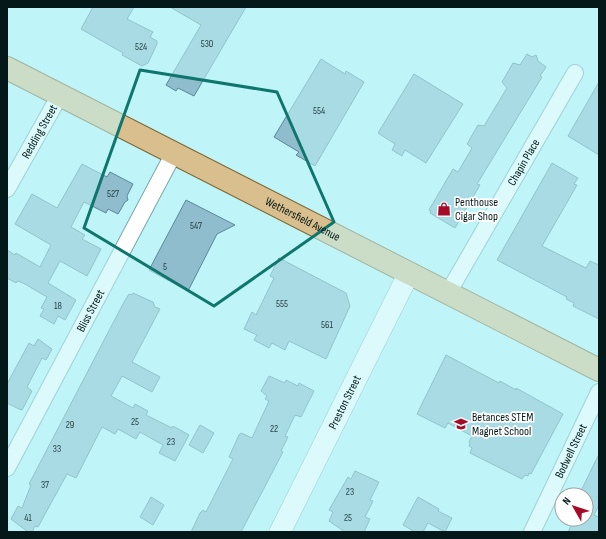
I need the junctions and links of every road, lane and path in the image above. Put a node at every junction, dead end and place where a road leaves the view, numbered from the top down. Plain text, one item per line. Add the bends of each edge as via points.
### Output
1 (7, 68) edge
2 (575, 73) dead end
3 (60, 95) junction
4 (174, 153) junction
5 (7, 189) edge
6 (409, 273) junction
7 (448, 293) junction
8 (599, 370) edge
9 (599, 392) edge
10 (7, 468) edge
11 (280, 532) edge
12 (532, 532) edge

1 - 3 main road, Wethersfield Avenue
2 - 7 street, Chapin Place
3 - 4 main road, Wethersfield Avenue
3 - 5 street, Redding Street
4 - 6 main road, Wethersfield Avenue
4 - 10 street, Bliss Street
6 - 7 main road, Wethersfield Avenue
6 - 11 street, Preston Street
7 - 8 main road, Wethersfield Avenue
9 - 12 street, Bodwell Street

